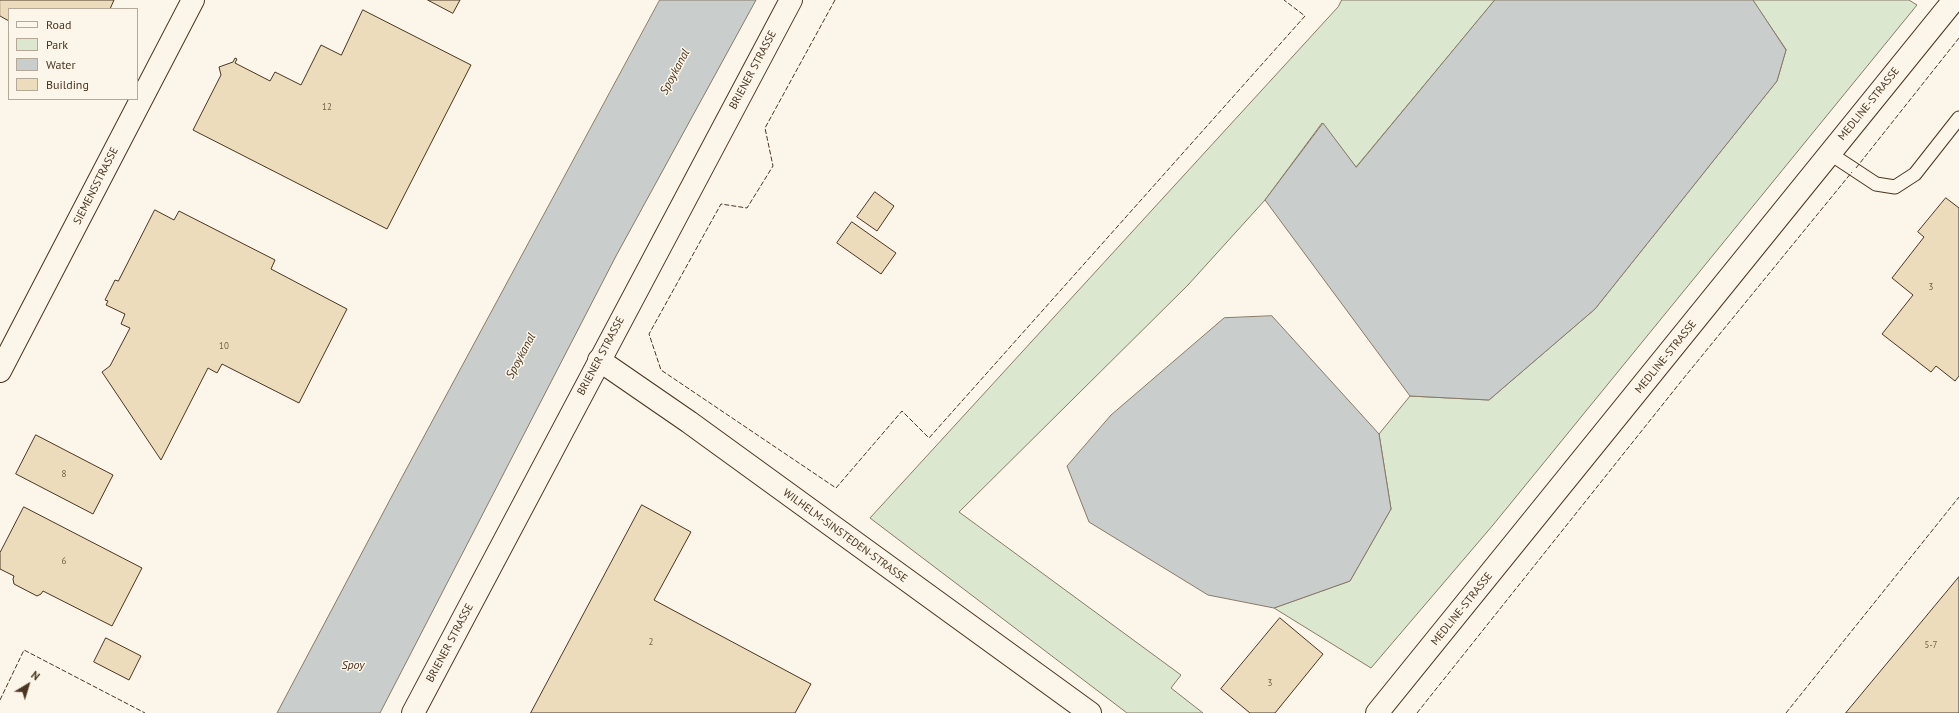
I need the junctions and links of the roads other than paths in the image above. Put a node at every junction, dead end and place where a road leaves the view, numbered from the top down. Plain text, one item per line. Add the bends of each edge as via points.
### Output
1 (193, 0) edge
2 (791, 0) edge
3 (1954, 0) edge
4 (1959, 118) edge
5 (1829, 153) junction
6 (599, 360) junction
7 (0, 372) edge
8 (413, 713) edge
9 (1090, 713) edge
10 (1377, 713) edge

1 - 7 street, SIEMENSSTRASSE
2 - 6 street, BRIENER STRASSE
3 - 5 street, MEDLINE-STRASSE
4 - 5 lane via 1915,174 1895,187 1876,184
5 - 10 street, MEDLINE-STRASSE
6 - 8 street, BRIENER STRASSE
6 - 9 street, WILHELM-SINSTEDEN-STRASSE

